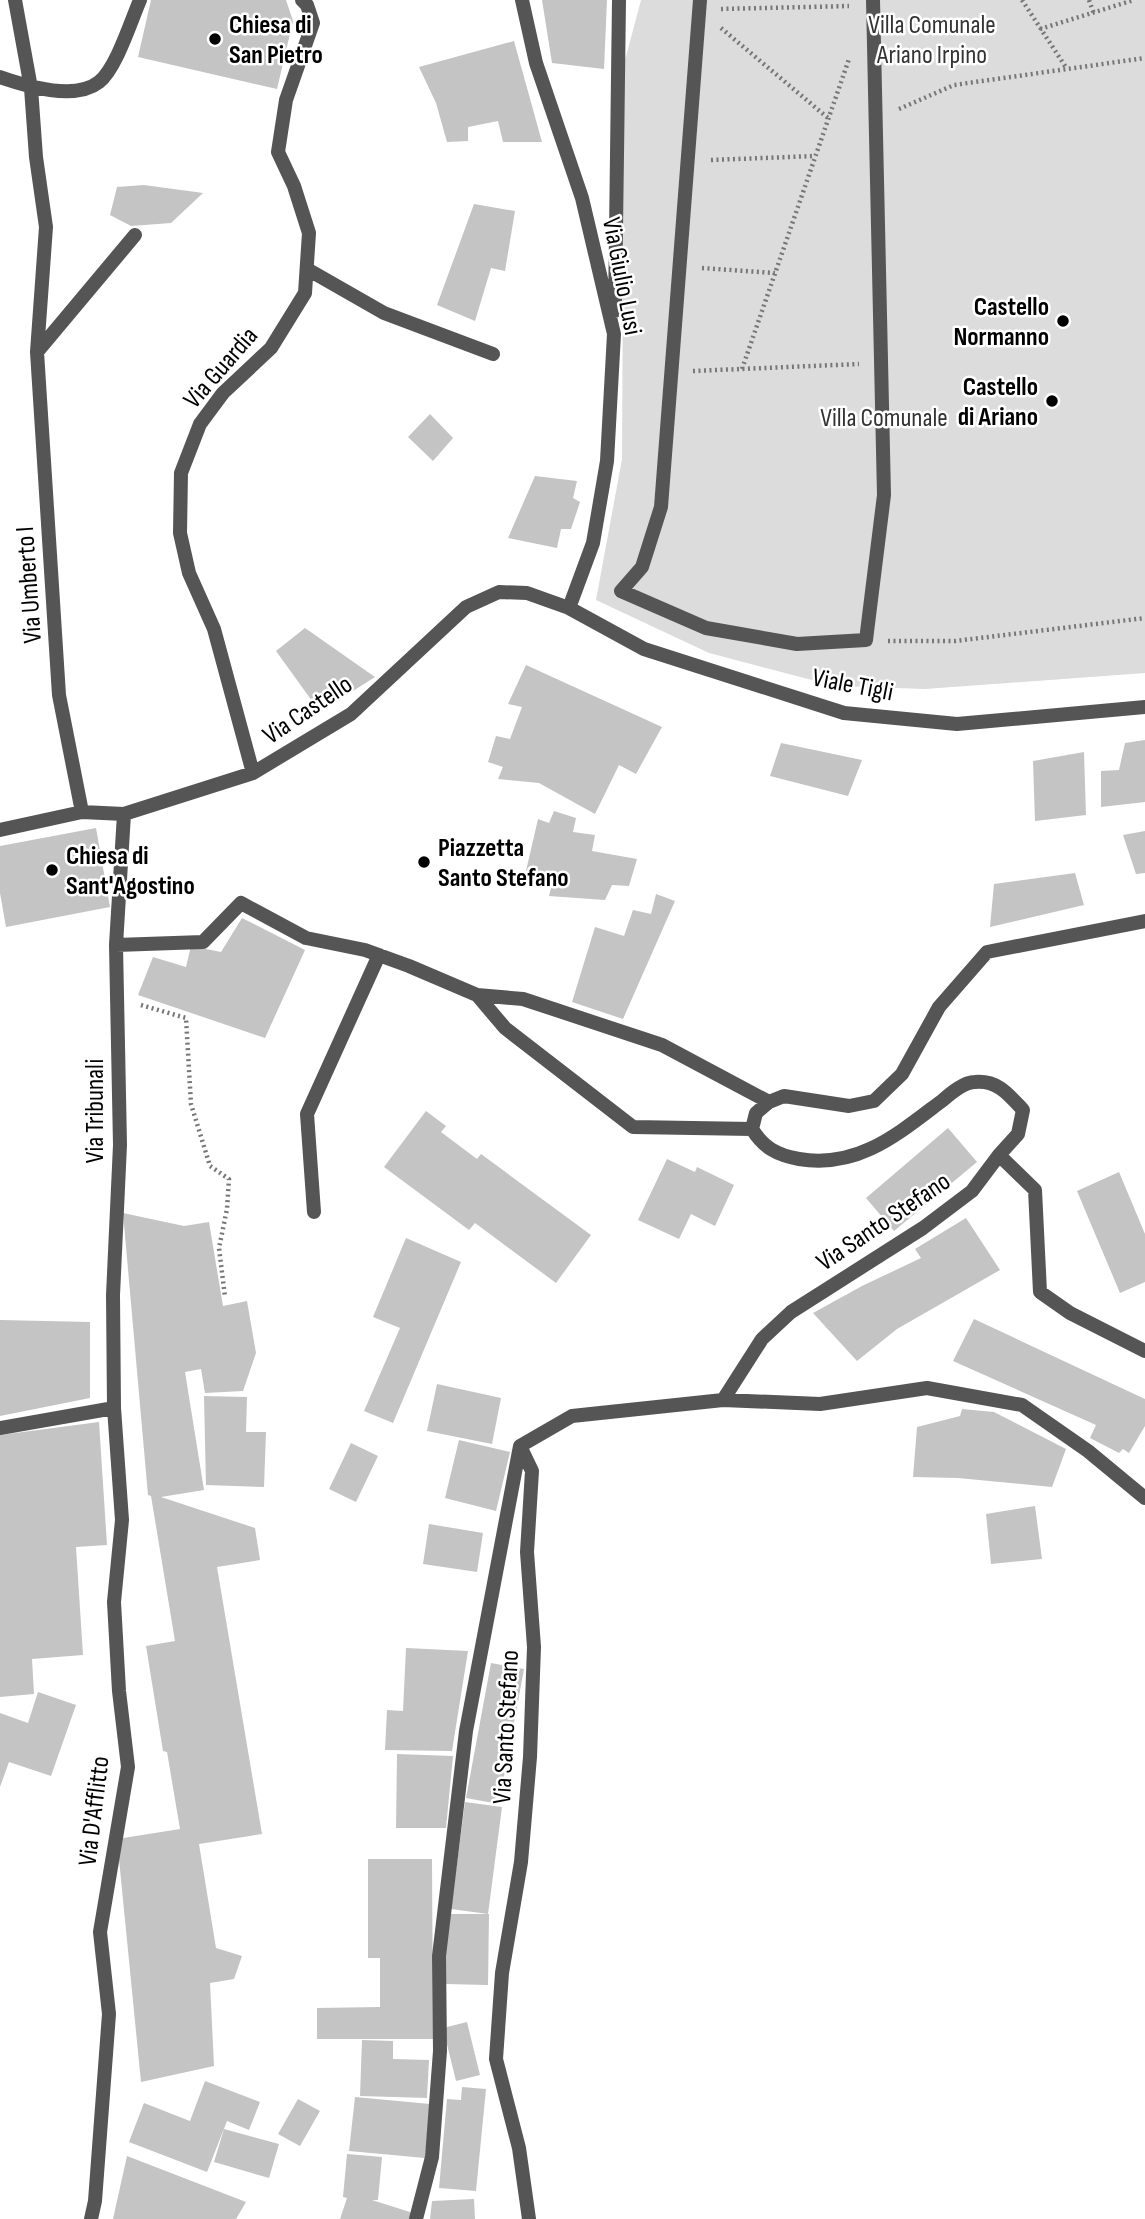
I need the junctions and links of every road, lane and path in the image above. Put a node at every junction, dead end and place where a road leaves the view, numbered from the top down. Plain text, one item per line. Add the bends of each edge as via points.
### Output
1 (15, 0) edge
2 (140, 0) edge
3 (302, 0) edge
4 (522, 0) edge
5 (619, 0) edge
6 (873, 0) edge
7 (1022, 0) edge
8 (1089, 0) edge
9 (1134, 0) edge
10 (699, 5) edge
11 (854, 6) dead end
12 (1094, 14) junction
13 (1040, 29) junction
14 (850, 55) dead end
15 (1145, 58) edge
16 (1067, 69) junction
17 (0, 77) edge
18 (31, 88) junction
19 (828, 118) junction
20 (875, 119) junction
21 (815, 156) junction
22 (688, 160) junction
23 (135, 235) dead end
24 (679, 267) junction
25 (307, 269) junction
26 (775, 273) junction
27 (614, 334) junction
28 (37, 352) junction
29 (493, 354) dead end
30 (881, 363) junction
31 (741, 369) junction
32 (671, 372) junction
33 (569, 608) junction
34 (1145, 618) edge
35 (866, 640) junction
36 (1145, 707) edge
37 (253, 773) junction
38 (82, 812) junction
39 (124, 814) junction
40 (0, 830) edge
41 (1145, 920) edge
42 (116, 945) junction
43 (379, 955) junction
44 (477, 995) junction
45 (117, 998) junction
46 (769, 1102) junction
47 (752, 1129) junction
48 (999, 1155) junction
49 (314, 1212) dead end
50 (225, 1297) dead end
51 (1145, 1351) edge
52 (723, 1400) junction
53 (114, 1408) junction
54 (0, 1428) edge
55 (520, 1446) junction
56 (1145, 1499) edge
57 (91, 2219) edge
58 (416, 2219) edge
59 (529, 2219) edge

1 - 18 street, Via Umberto I
2 - 18 street via 100,81 82,91
3 - 25 street, Via Guardia via 313,23 286,100 278,152 309,233
4 - 27 street, Via Giulio Lusi via 536,63 582,198
5 - 27 street
6 - 20 street
7 - 13 path
8 - 12 path
9 - 12 path
10 - 11 path
10 - 19 path
10 - 22 street
12 - 13 path
13 - 16 path
14 - 19 path
15 - 16 path
16 - 20 path via 954,85
17 - 18 street
18 - 28 street, Via Umberto I via 46,227
19 - 21 path
20 - 30 street
21 - 22 path
21 - 26 path
22 - 24 street
23 - 28 street
24 - 26 path
24 - 32 street
25 - 29 street via 384,313
25 - 37 street, Via Guardia via 305,293 271,348 223,393 201,424 181,472 180,533 189,573 214,629
26 - 31 path
27 - 33 street, Via Giulio Lusi via 607,461 593,543
28 - 38 street, Via Umberto I via 59,695
30 - 31 path
30 - 35 street via 884,495
31 - 32 path
32 - 35 street via 661,506 642,567 621,591 706,628 797,644
33 - 36 street, Viale Tigli via 644,649 844,713 957,724
33 - 37 street, Via Castello via 527,593 499,592 466,607 351,714
34 - 35 path via 955,640
37 - 39 street, Via Castello
38 - 39 street, Via Castello
38 - 40 street, Via Castello
39 - 42 street, Via Tribunali
41 - 46 street via 987,952 939,1007 902,1074 874,1101 849,1106 785,1096
42 - 43 street via 203,942 241,903 306,938
42 - 45 street, Via Tribunali
43 - 44 street
43 - 49 street via 307,1114
44 - 46 street via 523,999 662,1045
44 - 47 street via 505,1028 633,1127
45 - 50 path via 186,1018 191,1104 211,1166 229,1179 219,1248
45 - 53 street, Via Tribunali via 120,1145 113,1295
46 - 47 street via 756,1113
47 - 48 street, Via Santo Stefano via 761,1144 785,1157 819,1163 894,1138 972,1081 995,1083 1023,1110 1018,1134
48 - 51 street via 1035,1190 1040,1292 1070,1313
48 - 52 street, Via Santo Stefano via 972,1191 923,1228 791,1312 762,1339
52 - 55 street via 572,1416
52 - 56 street via 820,1404 928,1388 1022,1405 1088,1451
53 - 54 street
53 - 57 street, Via D'Afflitto via 122,1521 114,1602 128,1767 100,1933 109,2014
55 - 58 street via 467,1731 439,1956 440,2051 432,2157
55 - 59 street, Via Santo Stefano via 532,1471 527,1552 534,1647 530,1757 521,1862 502,1973 496,2059 519,2148

